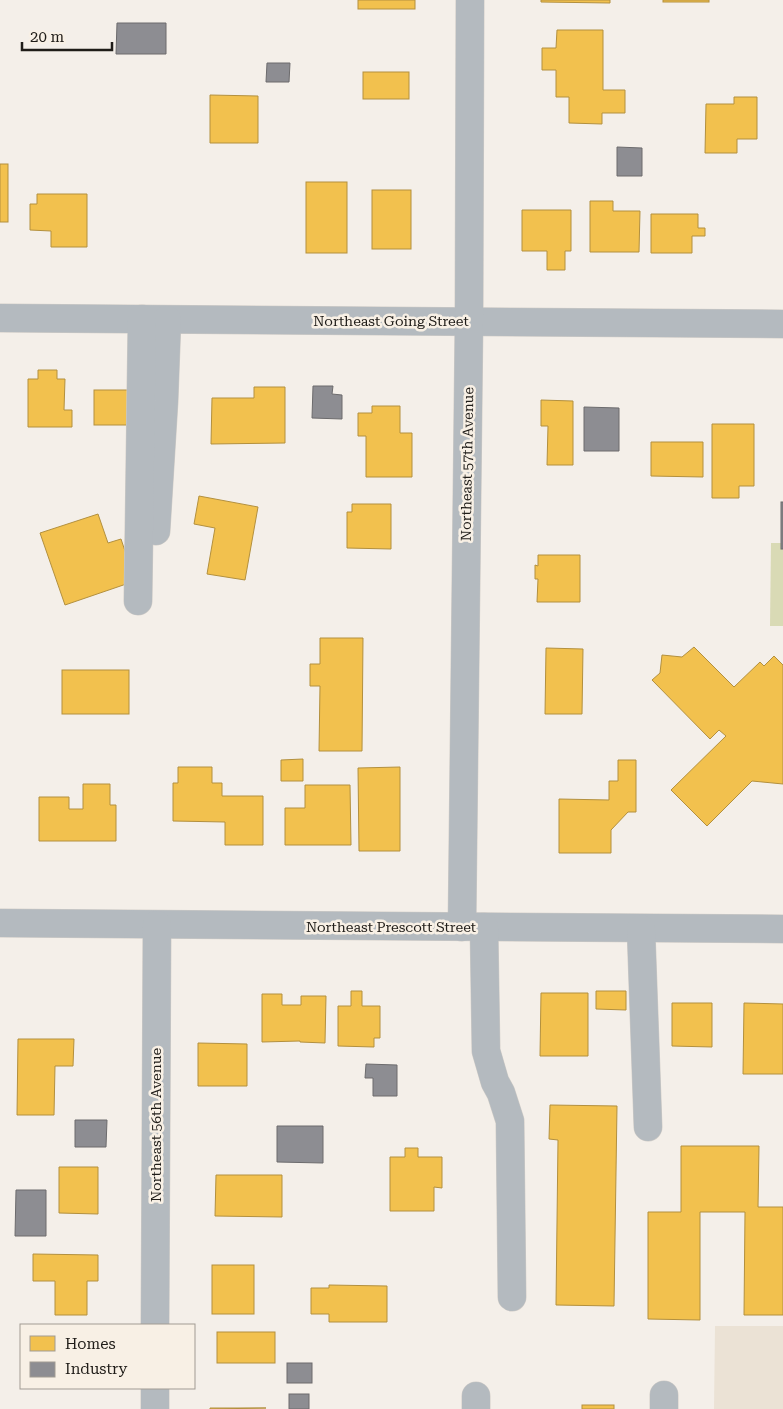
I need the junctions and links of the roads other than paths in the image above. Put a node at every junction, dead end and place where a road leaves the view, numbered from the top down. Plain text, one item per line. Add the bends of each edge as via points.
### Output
1 (470, 0) edge
2 (0, 318) edge
3 (154, 320) junction
4 (469, 322) junction
5 (783, 324) edge
6 (155, 554) dead end
7 (138, 602) dead end
8 (0, 924) edge
9 (157, 926) junction
10 (473, 927) junction
11 (641, 929) junction
12 (783, 929) edge
13 (648, 1127) dead end
14 (512, 1297) dead end
15 (156, 1324) edge
16 (155, 1389) edge
17 (155, 1409) edge

1 - 4 street, Northeast 57th Avenue
2 - 3 street, Northeast Going Street
3 - 4 street, Northeast Going Street
3 - 6 street via 164,401
3 - 7 street
4 - 5 street, Northeast Going Street
4 - 10 street, Northeast 57th Avenue
8 - 9 street, Northeast Prescott Street
9 - 10 street, Northeast Prescott Street
9 - 15 street, Northeast 56th Avenue
10 - 11 street, Northeast Prescott Street
10 - 14 street, Northeast 57th Avenue via 486,1051 510,1121
11 - 12 street, Northeast Prescott Street
11 - 13 street
16 - 17 street

